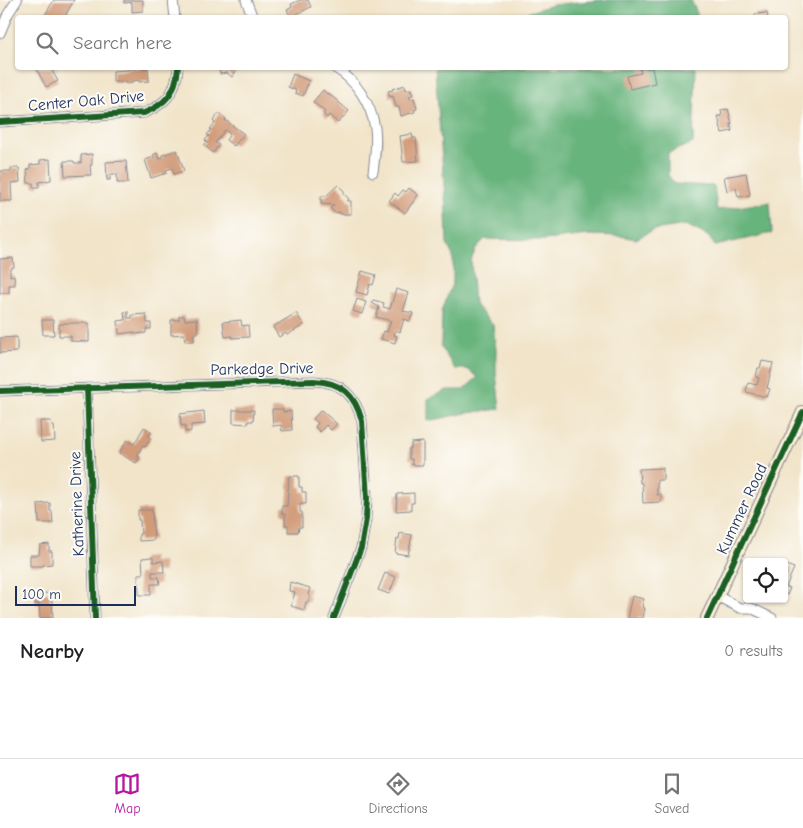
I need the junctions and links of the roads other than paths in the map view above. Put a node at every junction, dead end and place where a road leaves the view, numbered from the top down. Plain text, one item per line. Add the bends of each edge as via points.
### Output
1 (17, 0) edge
2 (173, 0) edge
3 (246, 0) edge
4 (174, 15) edge
5 (252, 15) edge
6 (0, 32) edge
7 (178, 70) edge
8 (337, 70) edge
9 (0, 122) edge
10 (373, 172) dead end
11 (87, 388) junction
12 (0, 391) edge
13 (803, 412) edge
14 (717, 596) junction
15 (94, 618) edge
16 (334, 618) edge
17 (707, 618) edge
18 (772, 618) edge

1 - 6 street
2 - 4 street
3 - 5 street
7 - 9 street, Center Oak Drive via 171,93 160,105 144,113
8 - 10 street via 358,88 373,118 376,145
11 - 12 street, Parkedge Drive
11 - 15 street, Katherine Drive
11 - 16 street, Parkedge Drive via 314,381 334,384 346,392 359,409 362,420 366,519 361,548
13 - 14 street, Kummer Road
14 - 17 street, Kummer Road
14 - 18 street via 740,608 751,608

